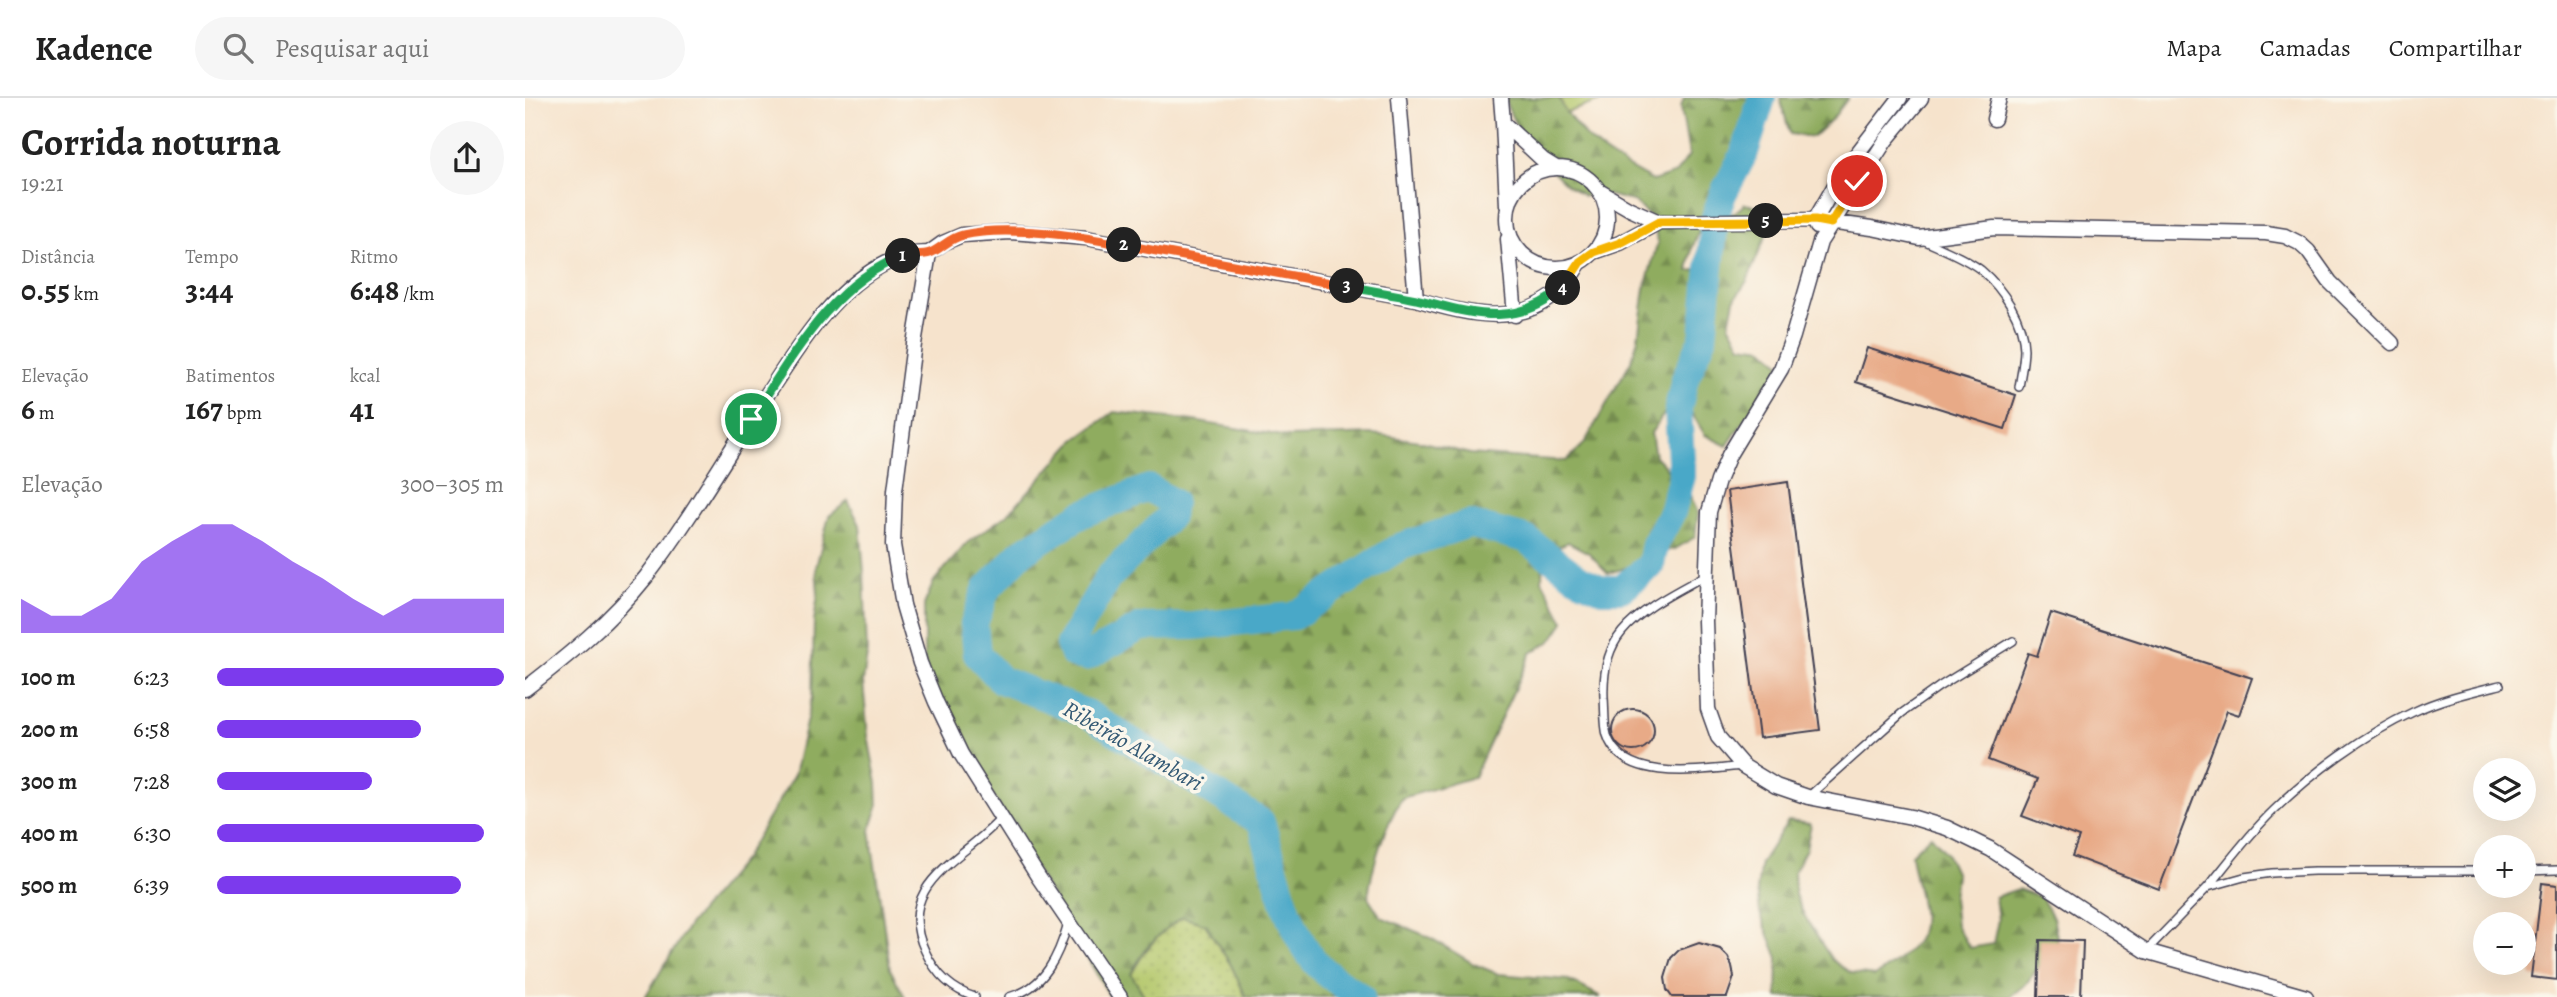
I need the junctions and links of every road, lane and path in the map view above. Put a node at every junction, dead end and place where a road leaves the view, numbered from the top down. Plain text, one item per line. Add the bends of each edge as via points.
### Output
1 (1399, 98) edge
2 (1501, 98) edge
3 (1900, 98) edge
4 (1921, 98) edge
5 (1999, 98) edge
6 (1994, 119) dead end
7 (1503, 123) junction
8 (1556, 168) junction
9 (1599, 191) junction
10 (1507, 210) junction
11 (1815, 220) junction
12 (1666, 222) junction
13 (1831, 223) junction
14 (1508, 230) junction
15 (1919, 238) junction
16 (1820, 242) junction
17 (1594, 252) junction
18 (929, 253) junction
19 (1580, 262) junction
20 (1416, 299) junction
21 (1515, 314) junction
22 (2392, 343) dead end
23 (2019, 387) dead end
24 (1706, 575) junction
25 (2013, 641) dead end
26 (2500, 685) dead end
27 (525, 689) edge
28 (1743, 766) junction
29 (1808, 797) junction
30 (1001, 818) junction
31 (2557, 870) edge
32 (2473, 871) edge
33 (2536, 871) edge
34 (2208, 887) junction
35 (1068, 922) junction
36 (2146, 951) junction
37 (975, 997) edge
38 (1009, 997) edge
39 (1120, 997) edge
40 (2306, 997) edge

1 - 20 street
2 - 7 street
3 - 11 street via 1842,173
4 - 13 street via 1886,140
5 - 6 street
7 - 8 street
7 - 10 street
8 - 9 street via 1588,178
8 - 10 street via 1543,170 1519,185
9 - 12 street
9 - 17 street via 1607,222
10 - 14 street
11 - 12 street
11 - 13 street
11 - 16 street
12 - 17 street
13 - 15 street
13 - 16 street
14 - 19 street via 1515,247 1528,260 1563,268
14 - 21 street
15 - 22 street via 1994,228 2285,236 2308,251 2330,282
15 - 23 lane via 1980,270 2012,308 2024,350
16 - 24 street via 1781,369 1718,481 1709,512
17 - 19 street
18 - 20 street via 962,235 1011,232 1086,237
18 - 27 street via 911,253 888,262 822,317 646,576 588,639
18 - 30 street via 895,490 897,577 920,663 936,702 961,754
19 - 21 street via 1562,289
20 - 21 street via 1460,312
24 - 28 street via 1708,709 1718,737
24 - 28 lane via 1646,611 1622,632 1610,653 1604,681 1607,735 1616,752 1635,764 1696,771
25 - 29 lane via 1902,713
26 - 34 lane via 2413,712 2315,774 2274,810
28 - 29 street via 1776,786
29 - 36 street via 1947,828 1990,849
30 - 35 street
30 - 37 lane via 929,883 915,919 919,939 942,978
31 - 33 lane
32 - 34 lane via 2271,873
34 - 36 lane
35 - 38 lane via 1062,945 1044,977
35 - 39 street
36 - 40 street

